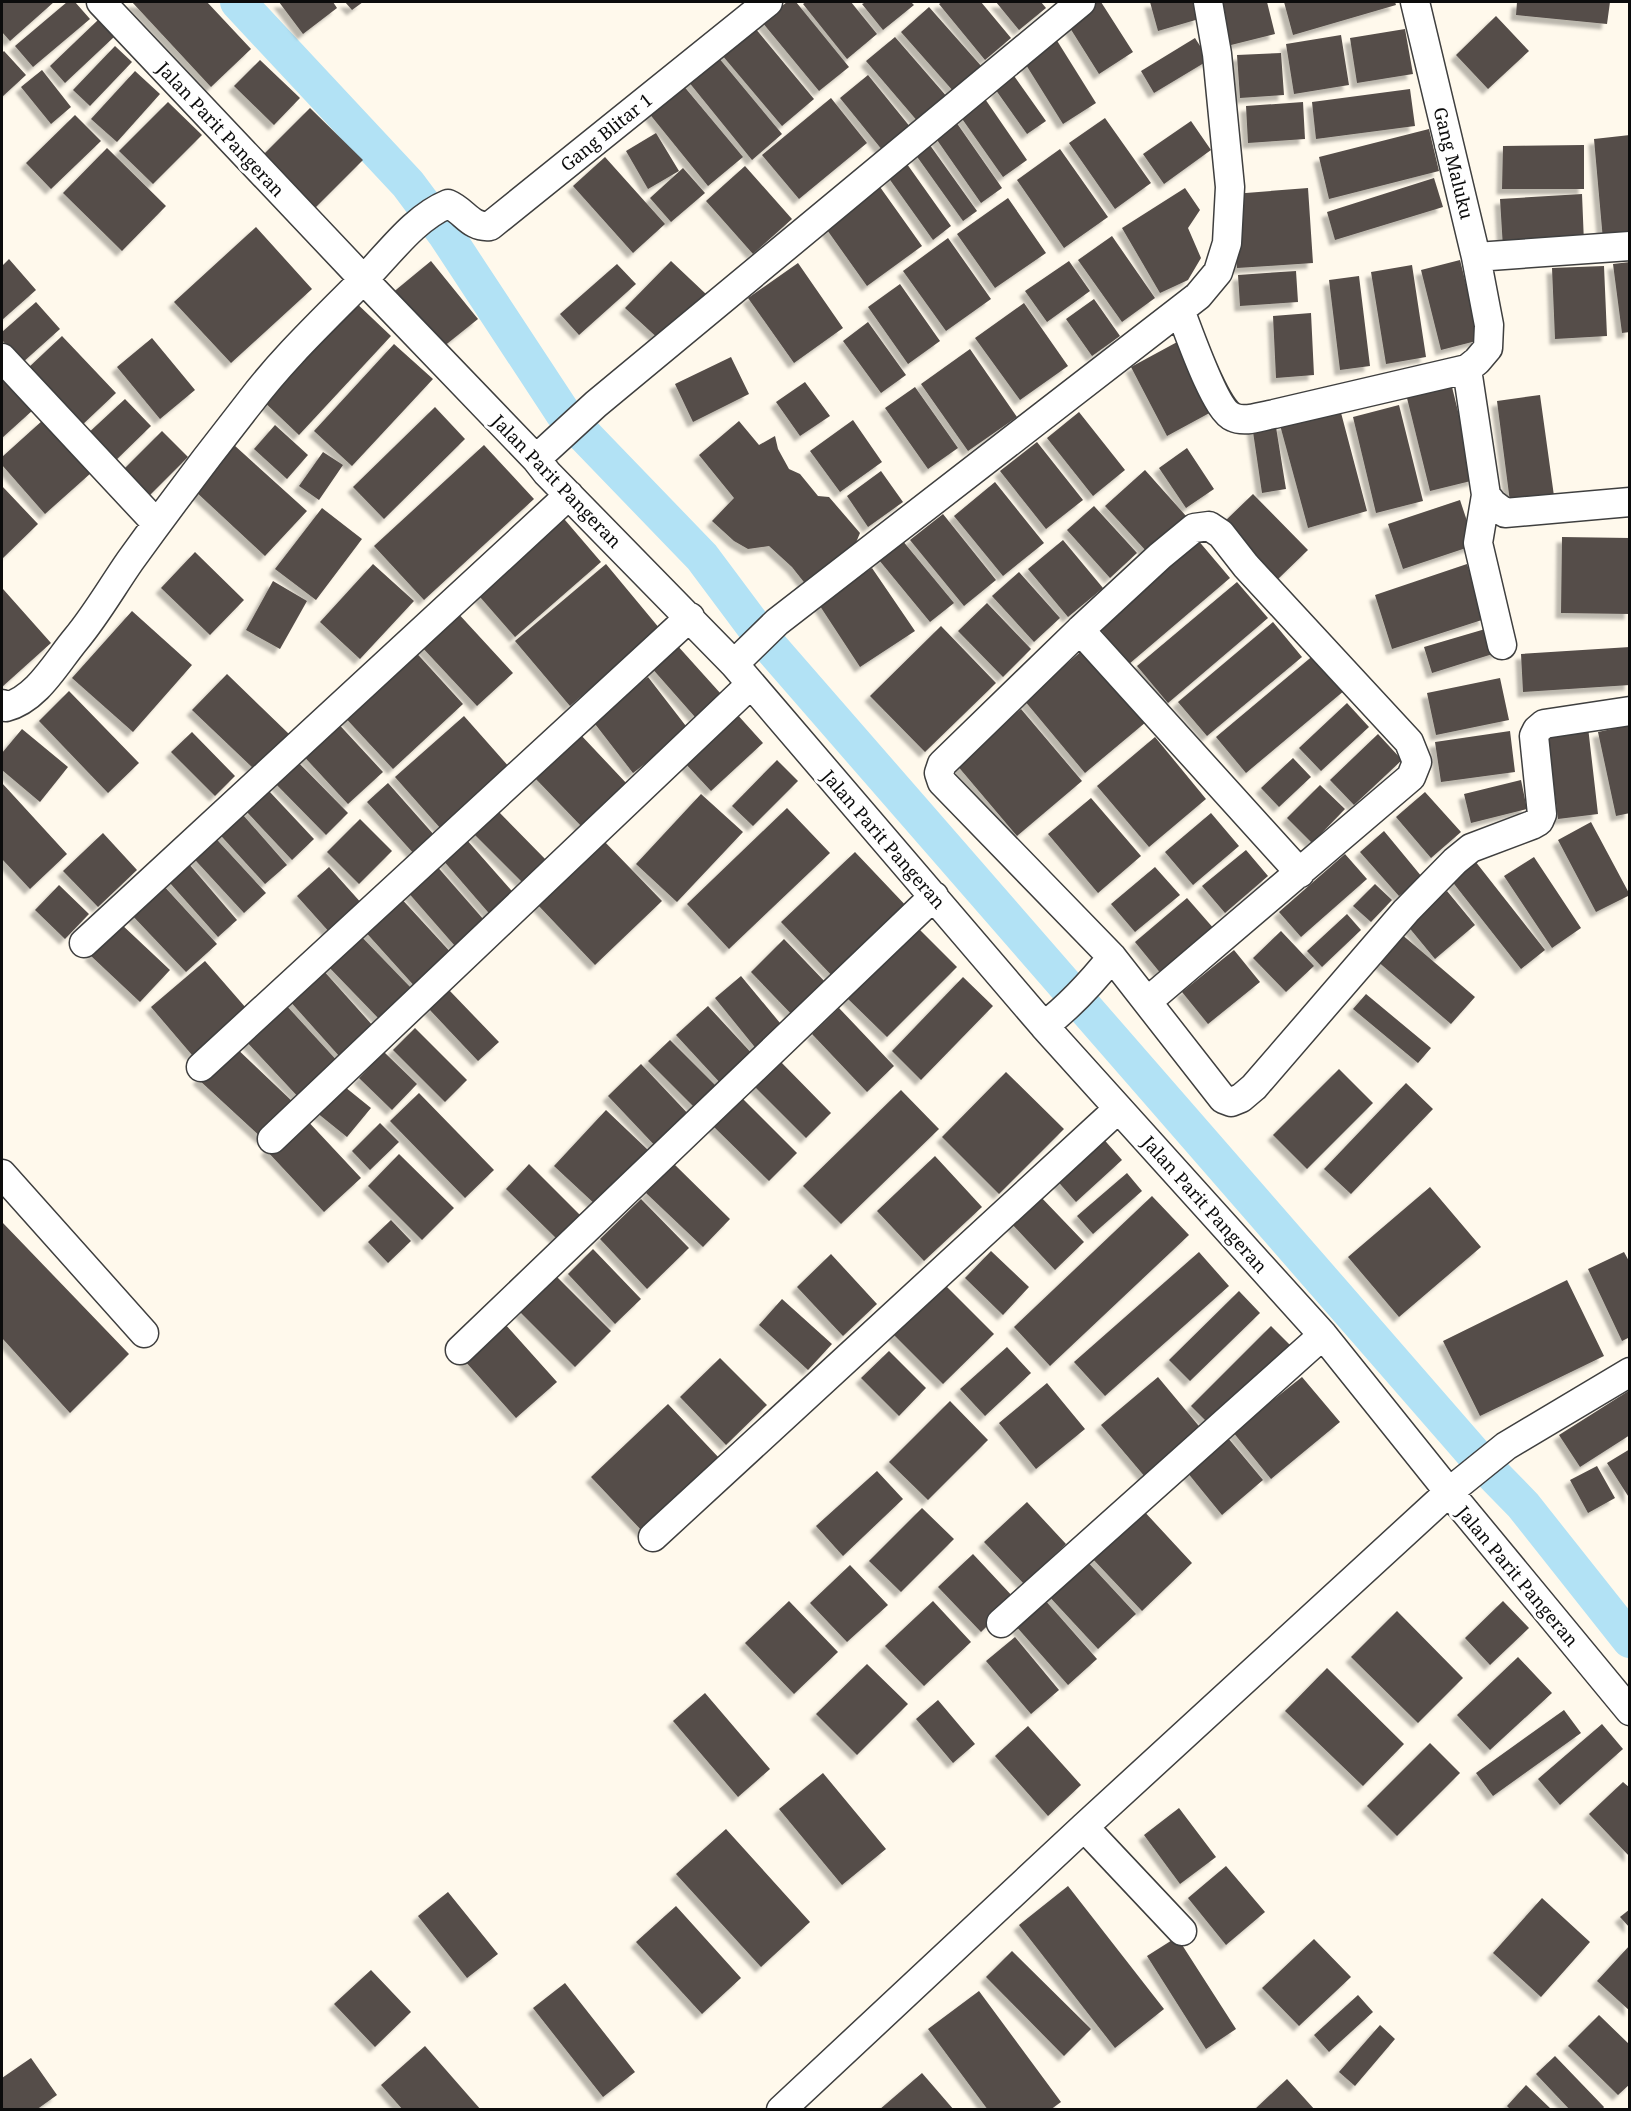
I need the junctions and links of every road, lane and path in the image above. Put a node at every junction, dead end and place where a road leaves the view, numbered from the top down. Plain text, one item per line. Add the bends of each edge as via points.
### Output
1 (101, 2) edge
2 (768, 2) edge
3 (1081, 2) edge
4 (1208, 2) edge
5 (1415, 2) edge
6 (1629, 246) edge
7 (1476, 257) junction
8 (364, 280) junction
9 (1180, 310) junction
10 (2, 358) edge
11 (1467, 369) junction
12 (545, 451) junction
13 (569, 495) junction
14 (1486, 495) junction
15 (1629, 502) edge
16 (157, 524) junction
17 (690, 617) junction
18 (1080, 630) junction
19 (1502, 645) dead end
20 (743, 667) junction
21 (2, 704) edge
22 (1629, 711) edge
23 (1300, 873) junction
24 (934, 896) junction
25 (84, 943) dead end
26 (1106, 965) junction
27 (1148, 1001) junction
28 (1051, 1020) junction
29 (201, 1067) dead end
30 (1118, 1109) junction
31 (272, 1139) dead end
32 (2, 1174) edge
33 (144, 1333) dead end
34 (1323, 1335) junction
35 (460, 1350) dead end
36 (1629, 1372) edge
37 (1457, 1486) junction
38 (653, 1537) dead end
39 (1001, 1623) dead end
40 (1629, 1711) edge
41 (1084, 1827) junction
42 (1182, 1930) dead end
43 (781, 2109) edge

1 - 8 street, Jalan Parit Pangeran
2 - 8 street, Gang Blitar 1 via 490,226 471,222 459,208 448,204 409,232
3 - 12 street via 596,404
4 - 9 street via 1230,187 1227,243 1218,272
5 - 7 street, Gang Maluku
6 - 7 street
7 - 11 street, Gang Maluku via 1489,325 1488,348
8 - 12 street, Jalan Parit Pangeran
8 - 16 street via 252,399
9 - 11 street via 1224,410 1241,420
9 - 20 street via 777,622
10 - 16 street
11 - 14 street
12 - 13 street, Jalan Parit Pangeran via 547,473
13 - 17 street, Jalan Parit Pangeran
13 - 25 street
14 - 15 street via 1505,513
14 - 19 street via 1478,543
16 - 21 street via 82,631 36,688 17,704 6,708
17 - 20 street, Jalan Parit Pangeran
17 - 29 street
18 - 23 street
18 - 23 street via 1194,528 1209,526 1221,534 1409,742 1417,762 1411,777
18 - 26 street via 942,764 939,773 942,782
20 - 24 street, Jalan Parit Pangeran
20 - 31 street
22 - 27 street via 1540,727 1534,736 1542,814 1539,821 1471,848 1455,861 1241,1098 1232,1102 1223,1099
23 - 27 street
24 - 28 street, Jalan Parit Pangeran
24 - 35 street
26 - 27 street
26 - 28 street
28 - 30 street, Jalan Parit Pangeran
30 - 34 street, Jalan Parit Pangeran
30 - 38 street
32 - 33 street
34 - 37 street, Jalan Parit Pangeran
34 - 39 street
36 - 37 street via 1506,1446
37 - 40 street, Jalan Parit Pangeran
37 - 41 street
41 - 42 street
41 - 43 street

